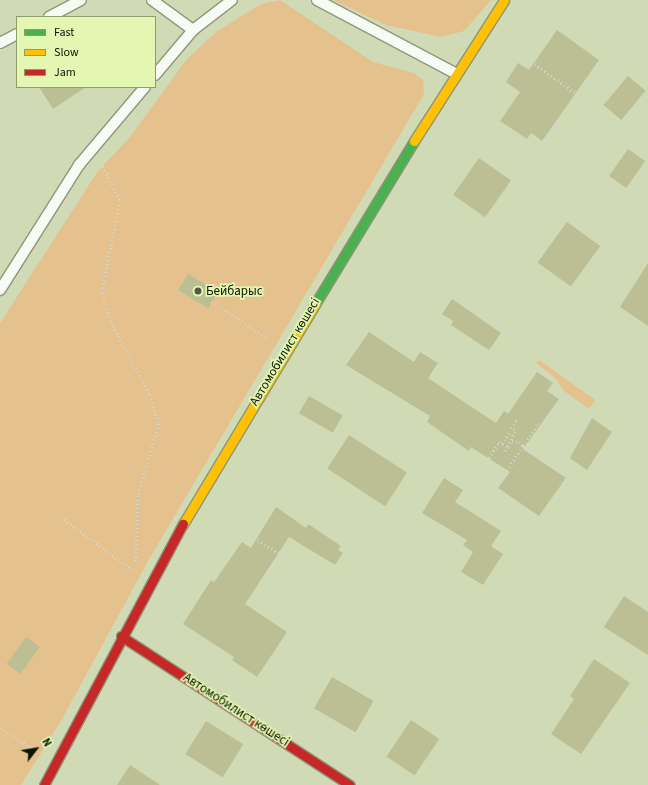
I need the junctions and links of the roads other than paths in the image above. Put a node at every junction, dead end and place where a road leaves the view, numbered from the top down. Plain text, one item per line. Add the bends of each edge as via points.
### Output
1 (80, 0) edge
2 (152, 0) edge
3 (232, 0) edge
4 (317, 0) edge
5 (503, 2) edge
6 (51, 16) edge
7 (193, 30) junction
8 (16, 35) edge
9 (0, 43) edge
10 (455, 73) junction
11 (156, 74) edge
12 (144, 88) edge
13 (0, 290) edge
14 (121, 636) junction
15 (44, 785) edge
16 (350, 785) edge

1 - 6 lane
2 - 7 lane
3 - 7 lane
4 - 10 lane
5 - 10 street, Автомобилист көшесі
7 - 11 lane
8 - 9 lane
10 - 14 street, Автомобилист көшесі via 196,499
12 - 13 lane via 79,165
14 - 15 street, Автомобилист көшесі
14 - 16 street, Автомобилист көшесі

